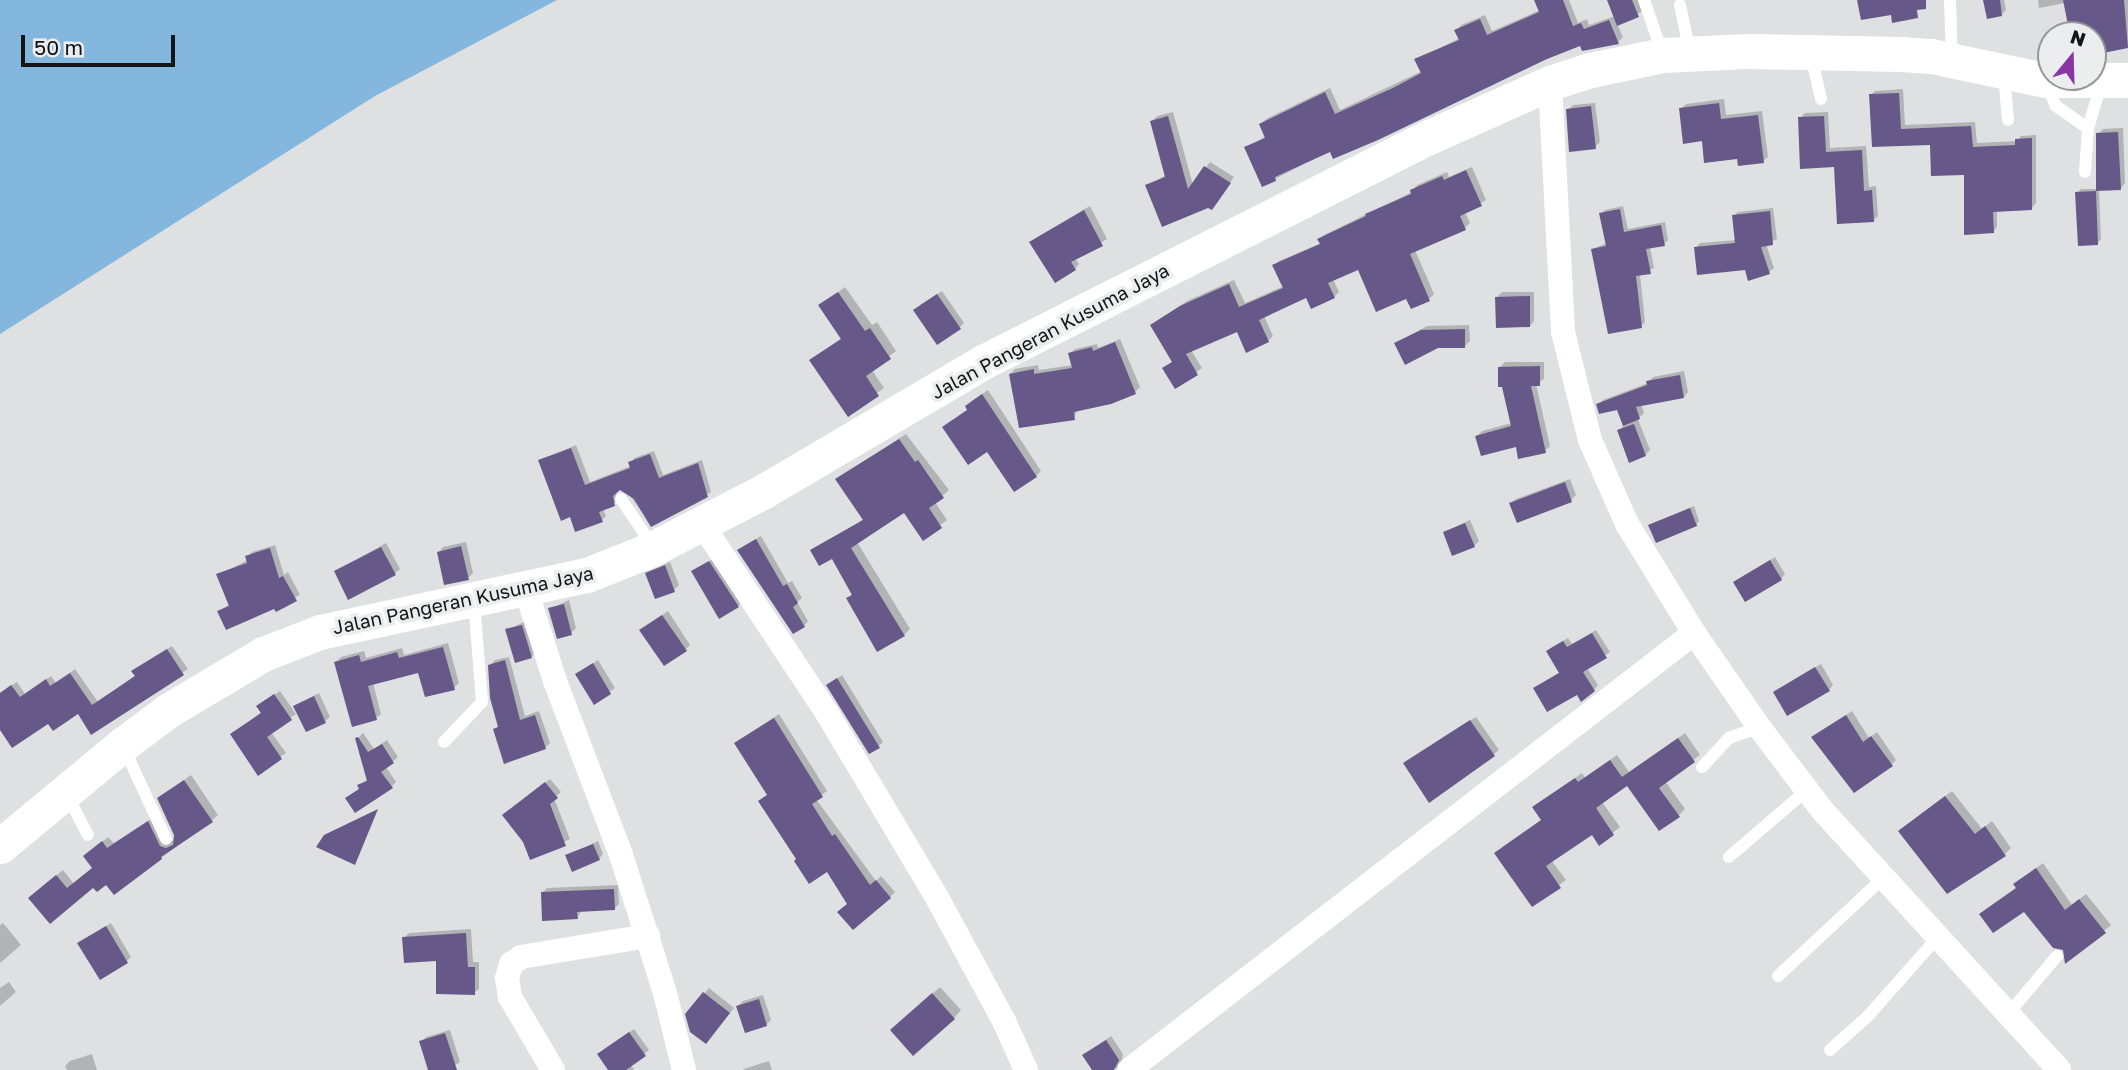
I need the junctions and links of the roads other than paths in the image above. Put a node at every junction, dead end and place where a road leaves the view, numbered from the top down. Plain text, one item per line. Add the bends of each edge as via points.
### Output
1 (1644, 0) edge
2 (1950, 0) edge
3 (1680, 5) dead end
4 (1810, 52) junction
5 (1676, 54) junction
6 (1952, 60) junction
7 (2003, 71) junction
8 (2037, 77) edge
9 (2115, 81) edge
10 (1550, 83) junction
11 (2057, 91) edge
12 (1821, 99) dead end
13 (2008, 120) dead end
14 (2088, 128) junction
15 (2085, 172) dead end
16 (621, 499) dead end
17 (702, 524) junction
18 (654, 548) junction
19 (526, 590) junction
20 (474, 601) junction
21 (1694, 633) junction
22 (1759, 727) junction
23 (444, 742) dead end
24 (122, 745) junction
25 (1702, 767) dead end
26 (64, 789) junction
27 (1807, 790) junction
28 (88, 835) dead end
29 (166, 839) dead end
30 (0, 846) edge
31 (1729, 857) dead end
32 (1882, 878) junction
33 (648, 936) junction
34 (1937, 938) junction
35 (2057, 956) dead end
36 (1778, 976) dead end
37 (2008, 1014) junction
38 (1830, 1050) dead end
39 (553, 1070) edge
40 (684, 1070) edge
41 (1026, 1070) edge
42 (1129, 1070) edge
43 (2059, 1070) edge

1 - 5 lane
2 - 6 lane
3 - 5 lane
4 - 5 street, Jalan Pangeran Kusuma Jaya
4 - 6 street, Jalan Pangeran Kusuma Jaya
4 - 12 lane
5 - 10 street, Jalan Pangeran Kusuma Jaya via 1586,71
6 - 7 street, Jalan Pangeran Kusuma Jaya
7 - 8 street, Jalan Pangeran Kusuma Jaya
7 - 13 lane
9 - 14 lane
10 - 17 street, Jalan Pangeran Kusuma Jaya via 1429,137 985,361
10 - 21 street via 1559,283 1572,375 1609,488
11 - 14 lane via 2056,106
14 - 15 lane
16 - 18 lane
17 - 18 street, Jalan Pangeran Kusuma Jaya
17 - 41 street via 827,713 935,894
18 - 19 street, Jalan Pangeran Kusuma Jaya via 587,575
19 - 20 street, Jalan Pangeran Kusuma Jaya
19 - 33 street
20 - 23 lane via 482,702
20 - 24 street, Jalan Pangeran Kusuma Jaya via 293,640 214,683
21 - 22 street
21 - 42 street
22 - 25 lane via 1729,738
22 - 27 street
24 - 26 street, Jalan Pangeran Kusuma Jaya
24 - 29 lane
26 - 28 lane
26 - 30 street, Jalan Pangeran Kusuma Jaya
27 - 31 lane
27 - 32 street
32 - 34 street
32 - 36 lane
33 - 39 street via 521,957 511,964 507,978 510,998
33 - 40 street
34 - 37 street
34 - 38 lane via 1868,1016
35 - 37 lane
37 - 43 street

